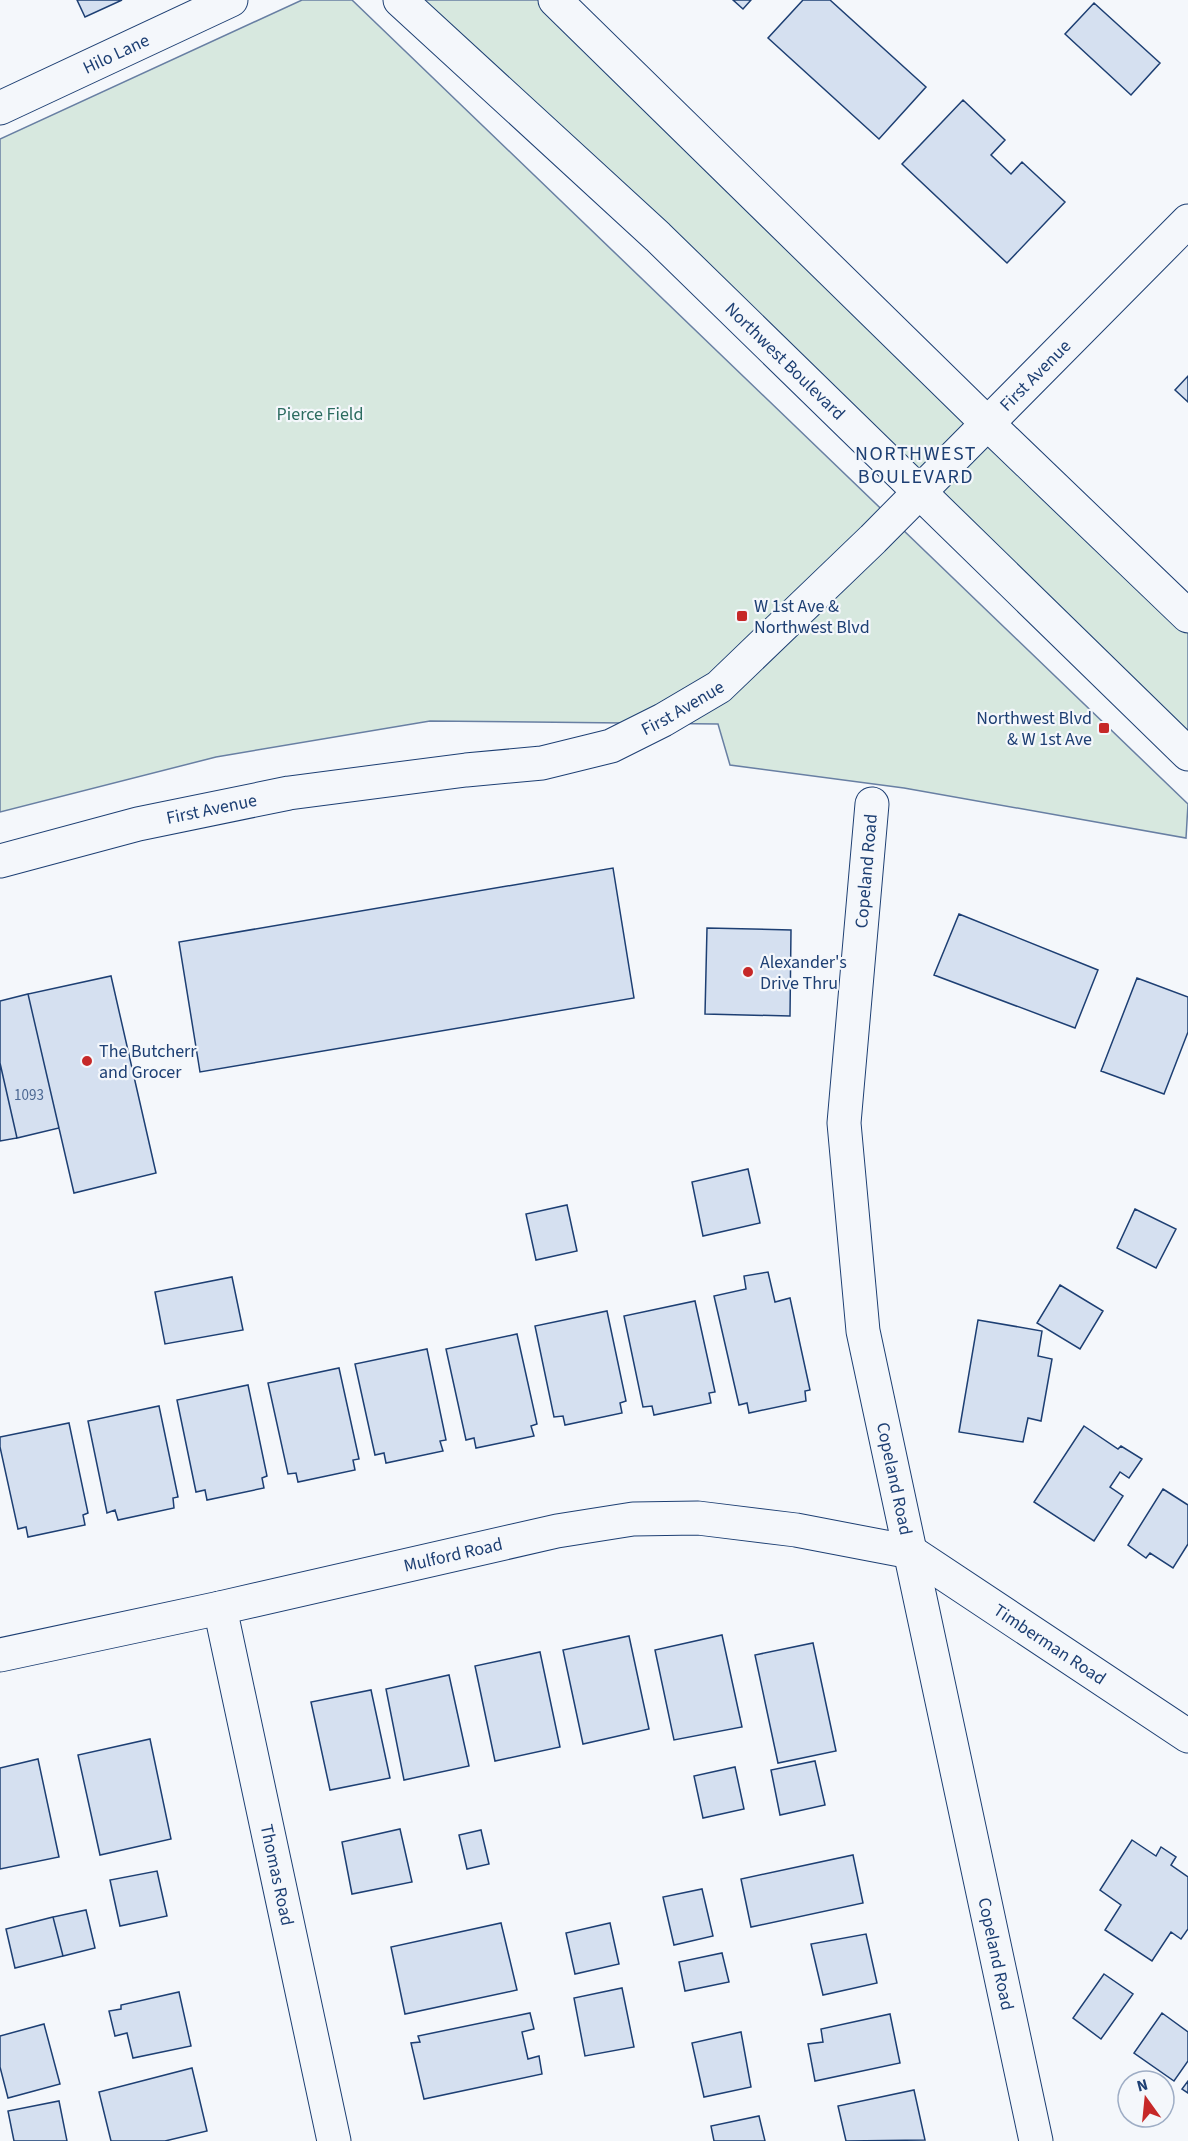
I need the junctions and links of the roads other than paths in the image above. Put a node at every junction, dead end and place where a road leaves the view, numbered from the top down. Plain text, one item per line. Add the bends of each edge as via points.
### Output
1 (231, 0) edge
2 (400, 0) edge
3 (555, 0) edge
4 (0, 108) edge
5 (1188, 221) edge
6 (987, 423) junction
7 (920, 492) junction
8 (1188, 616) edge
9 (1188, 754) edge
10 (872, 804) dead end
11 (0, 861) edge
12 (911, 1552) junction
13 (220, 1608) junction
14 (0, 1655) edge
15 (1188, 1737) edge
16 (334, 2141) edge
17 (1036, 2141) edge

1 - 4 street, Hilo Lane
2 - 7 street, Northwest Boulevard via 658,237
3 - 6 street
5 - 6 street, First Avenue
6 - 7 street, First Avenue
6 - 8 street
7 - 9 street, Northwest Boulevard
7 - 11 street, First Avenue via 719,687 611,746 542,763 289,793 138,824
10 - 12 street, Copeland Road via 844,1123 863,1330
12 - 13 street, Mulford Road via 752,1524 698,1518 633,1519 557,1531
12 - 15 street, Timberman Road
12 - 17 street, Copeland Road
13 - 14 street, Mulford Road
13 - 16 street, Thomas Road

